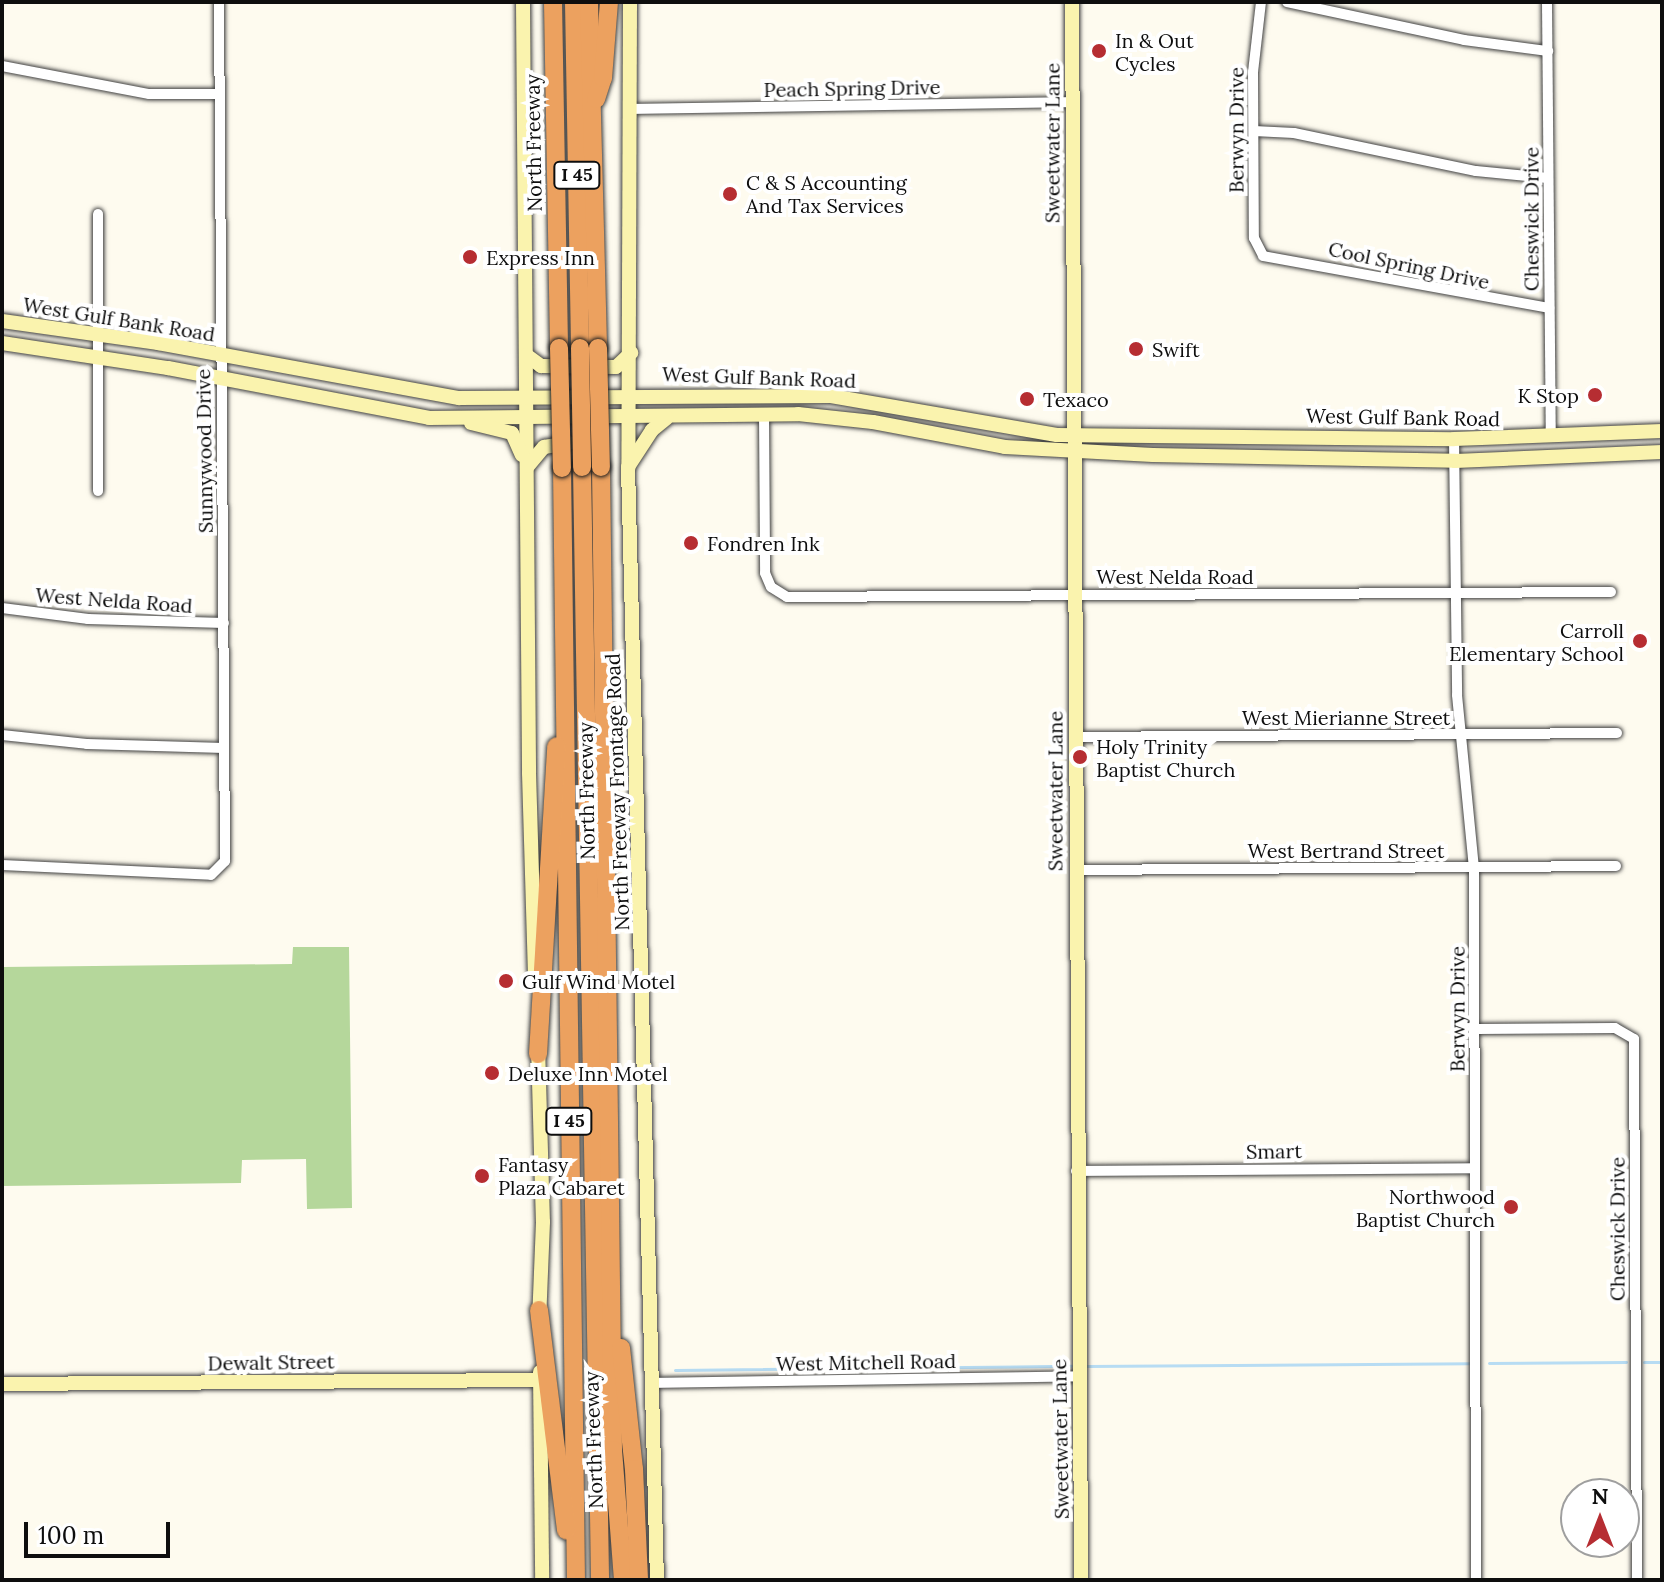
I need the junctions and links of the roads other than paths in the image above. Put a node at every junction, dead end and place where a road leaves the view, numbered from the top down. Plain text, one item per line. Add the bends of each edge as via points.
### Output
1 (219, 2) edge
2 (523, 2) edge
3 (540, 2) edge
4 (553, 2) edge
5 (574, 2) edge
6 (589, 2) edge
7 (609, 2) edge
8 (630, 2) edge
9 (1072, 2) edge
10 (1261, 2) edge
11 (1287, 2) edge
12 (1547, 2) edge
13 (1548, 51) junction
14 (2, 66) edge
15 (220, 94) junction
16 (1073, 102) junction
17 (633, 109) junction
18 (591, 113) junction
19 (1254, 131) junction
20 (555, 156) junction
21 (1548, 178) junction
22 (98, 214) dead end
23 (1263, 256) joint
24 (1549, 308) junction
25 (2, 321) edge
26 (97, 334) junction
27 (2, 343) edge
28 (589, 348) junction
29 (631, 353) junction
30 (221, 355) junction
31 (526, 355) junction
32 (97, 356) junction
33 (221, 379) junction
34 (380, 386) junction
35 (631, 394) junction
36 (526, 395) junction
37 (680, 395) junction
38 (377, 410) junction
39 (764, 414) junction
40 (674, 417) junction
41 (526, 418) junction
42 (629, 418) junction
43 (463, 419) junction
44 (1662, 431) edge
45 (1074, 435) junction
46 (1551, 436) junction
47 (1454, 439) junction
48 (1074, 452) junction
49 (1662, 452) edge
50 (1455, 461) junction
51 (592, 467) junction
52 (628, 467) junction
53 (526, 470) junction
54 (98, 491) dead end
55 (1455, 592) junction
56 (1611, 592) dead end
57 (1076, 595) junction
58 (2, 608) edge
59 (224, 623) junction
60 (567, 661) junction
61 (1617, 733) dead end
62 (1459, 734) junction
63 (2, 735) edge
64 (1074, 737) junction
65 (224, 748) junction
66 (2, 865) edge
67 (1616, 866) dead end
68 (1474, 867) junction
69 (1075, 870) junction
70 (1477, 1029) junction
71 (538, 1054) junction
72 (1473, 1168) junction
73 (1076, 1171) junction
74 (539, 1310) junction
75 (612, 1310) junction
76 (1079, 1376) junction
77 (540, 1380) junction
78 (653, 1383) junction
79 (2, 1384) edge
80 (542, 1580) edge
81 (574, 1580) edge
82 (600, 1580) edge
83 (623, 1580) edge
84 (639, 1580) edge
85 (657, 1580) edge
86 (1081, 1580) edge
87 (1476, 1580) edge
88 (1637, 1580) edge

1 - 15 street, Sunnywood Drive
2 - 31 main road
3 - 20 highway
4 - 20 highway, North Freeway / I 45
5 - 28 highway, North Freeway / I 45
6 - 18 highway, North Freeway / I 45
7 - 18 highway via 603,78
8 - 17 main road, North Freeway Frontage Road
9 - 16 main road, Sweetwater Lane
10 - 19 street, Berwyn Drive
11 - 13 street via 1464,40
12 - 13 street, Cheswick Drive
13 - 21 street, Cheswick Drive
14 - 15 street via 149,94
15 - 30 street, Sunnywood Drive
16 - 17 street, Peach Spring Drive
16 - 45 main road, Sweetwater Lane
17 - 29 main road, North Freeway Frontage Road
18 - 28 highway, North Freeway / I 45
19 - 21 street via 1310,135 1476,171
19 - 23 street, Berwyn Drive via 1254,238
20 - 60 highway, North Freeway / I 45, bridge
21 - 24 street, Cheswick Drive
22 - 26 street
23 - 24 street, Cool Spring Drive
24 - 46 street, Cheswick Drive
25 - 26 main road, West Gulf Bank Road
26 - 30 main road, West Gulf Bank Road
26 - 32 street
27 - 32 main road, West Gulf Bank Road
28 - 51 highway, North Freeway / I 45, bridge
29 - 31 main road via 616,367 541,366
29 - 35 main road, North Freeway Frontage Road
30 - 33 street, Sunnywood Drive
30 - 34 main road, West Gulf Bank Road
31 - 36 main road
32 - 33 main road, West Gulf Bank Road
32 - 54 street
33 - 38 main road, West Gulf Bank Road
33 - 59 street, Sunnywood Drive
34 - 36 main road, West Gulf Bank Road via 459,398
34 - 38 main road
35 - 36 main road, West Gulf Bank Road
35 - 37 main road, West Gulf Bank Road
35 - 42 main road, North Freeway Frontage Road
36 - 41 main road
37 - 40 main road
37 - 45 main road, West Gulf Bank Road via 831,396 985,425
38 - 43 main road, West Gulf Bank Road
39 - 40 main road, West Gulf Bank Road
39 - 48 main road, West Gulf Bank Road via 837,417 954,440
39 - 57 street, West Nelda Road via 765,559 771,587 797,598
40 - 42 main road, West Gulf Bank Road
40 - 52 main road via 652,430
41 - 42 main road, West Gulf Bank Road
41 - 43 main road, West Gulf Bank Road
41 - 53 main road
42 - 52 main road, North Freeway Frontage Road
43 - 53 main road via 512,433
44 - 46 main road, West Gulf Bank Road
45 - 47 main road, West Gulf Bank Road
45 - 48 main road, Sweetwater Lane
46 - 47 main road, West Gulf Bank Road
47 - 50 street, Berwyn Drive
48 - 50 main road, West Gulf Bank Road
48 - 57 main road, Sweetwater Lane
49 - 50 main road, West Gulf Bank Road
50 - 55 street, Berwyn Drive
51 - 75 highway, North Freeway / I 45
51 - 82 highway, North Freeway
52 - 53 main road via 616,450 570,443 538,451
52 - 78 main road, North Freeway Frontage Road
53 - 71 main road
55 - 56 street, West Nelda Road
55 - 57 street, West Nelda Road
55 - 62 street, Berwyn Drive
57 - 64 main road, Sweetwater Lane
58 - 59 street, West Nelda Road via 88,619
59 - 65 street, Sunnywood Drive
60 - 71 highway via 553,770
60 - 81 highway, North Freeway / I 45
61 - 62 street, West Mierianne Street
62 - 64 street, West Mierianne Street
62 - 68 street, Berwyn Drive
63 - 65 street via 87,744
64 - 69 main road, Sweetwater Lane
65 - 66 street, Sunnywood Drive via 225,861 211,875
67 - 68 street, West Bertrand Street
68 - 69 street, West Bertrand Street
68 - 70 street, Berwyn Drive
69 - 73 main road, Sweetwater Lane
70 - 72 street, Berwyn Drive
70 - 88 street, Cheswick Drive via 1615,1028 1634,1039
71 - 74 main road via 543,1222
72 - 73 street, Smart
72 - 87 street, Berwyn Drive
73 - 76 main road, Sweetwater Lane
74 - 77 main road
74 - 81 highway
75 - 83 highway, North Freeway / I 45 via 613,1450
75 - 84 highway via 624,1361
76 - 78 street, West Mitchell Road
76 - 86 main road, Sweetwater Lane
77 - 79 main road, Dewalt Street
77 - 80 main road
78 - 85 main road, North Freeway Frontage Road

